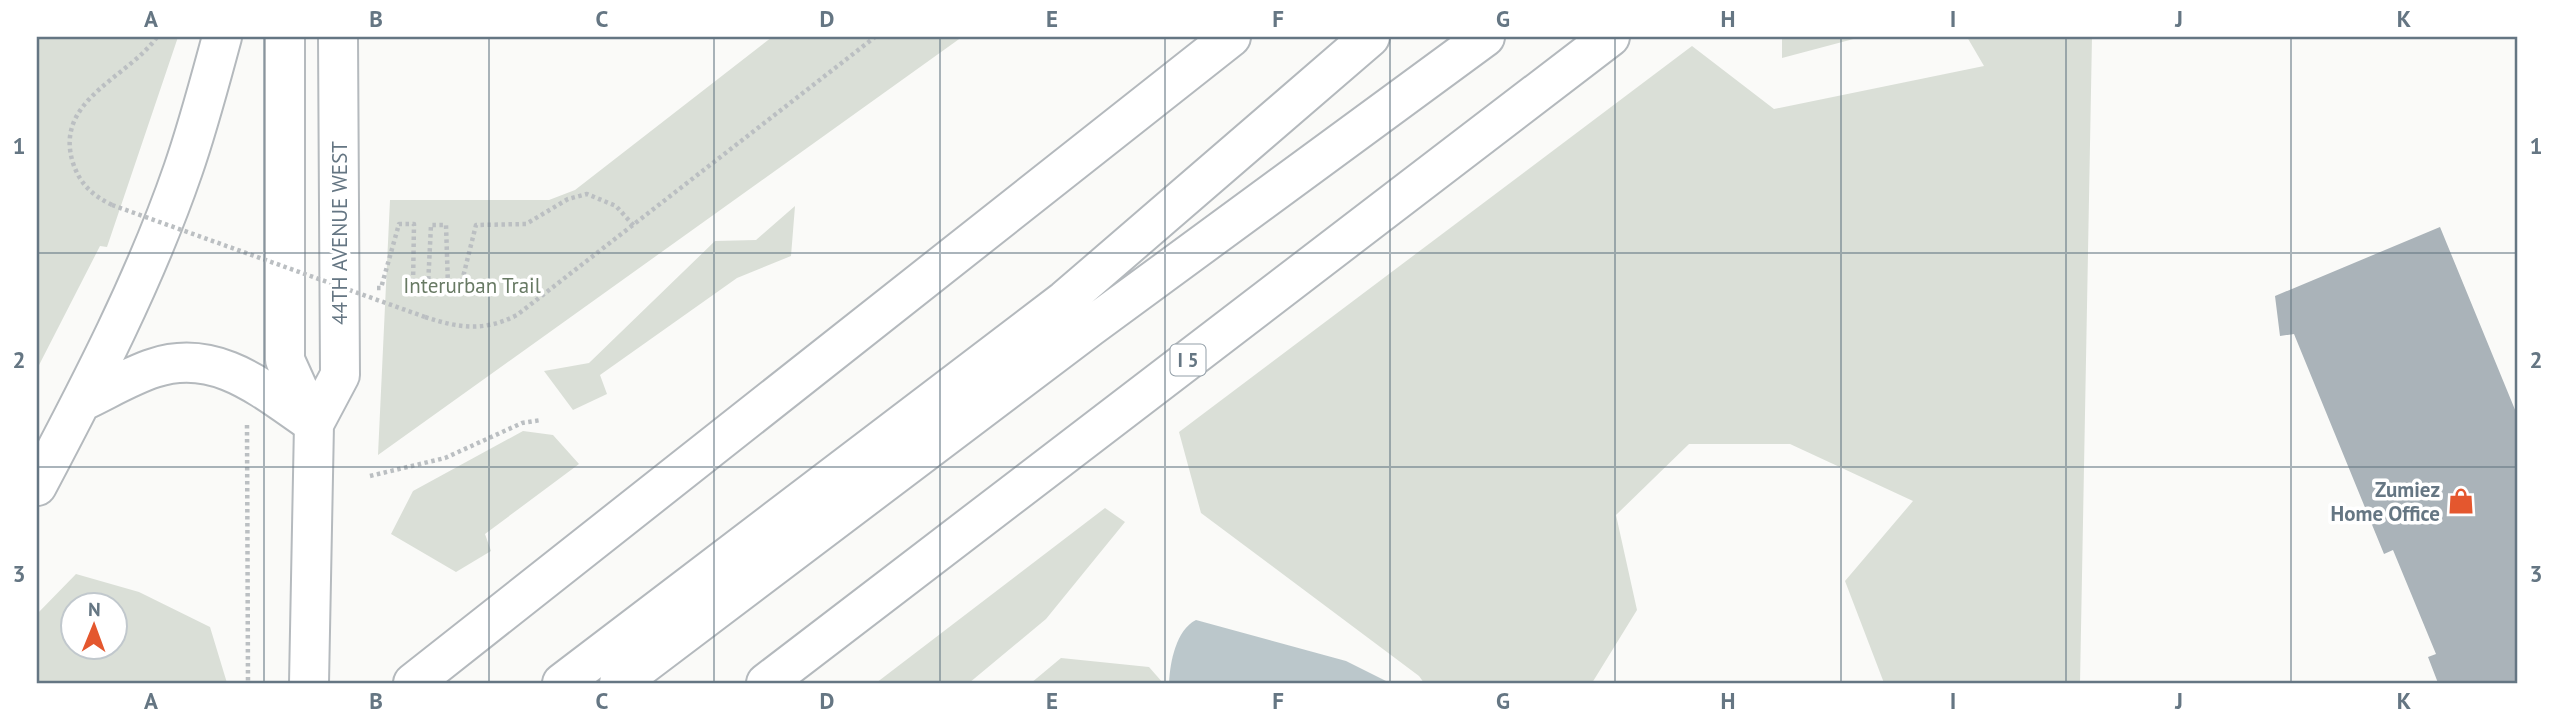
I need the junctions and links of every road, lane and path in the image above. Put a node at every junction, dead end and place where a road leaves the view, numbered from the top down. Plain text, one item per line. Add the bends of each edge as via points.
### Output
1 (157, 37) edge
2 (222, 37) edge
3 (285, 37) edge
4 (338, 37) edge
5 (875, 37) edge
6 (1230, 37) edge
7 (1370, 37) edge
8 (1485, 37) edge
9 (1610, 37) edge
10 (634, 226) junction
11 (373, 288) dead end
12 (81, 402) junction
13 (247, 419) dead end
14 (541, 420) dead end
15 (314, 424) junction
16 (370, 475) dead end
17 (37, 486) edge
18 (248, 683) edge
19 (309, 683) edge
20 (412, 683) edge
21 (562, 683) edge
22 (619, 683) edge
23 (766, 683) edge

1 - 10 path, bridge via 131,66 86,99 72,126 77,173 85,187 112,205 425,317 471,328 506,321
2 - 12 main road via 183,171 142,274
3 - 15 main road, 44TH AVENUE WEST via 285,360
4 - 15 main road, 44TH AVENUE WEST via 340,375
5 - 10 path
6 - 20 main road
7 - 21 main road via 1065,300
8 - 22 main road via 1090,327
9 - 23 main road, I 5
10 - 11 path via 616,206 587,194 526,224 476,225 457,287 447,286 446,225 431,225 428,286 413,285 414,225 399,224 381,288
12 - 15 main road via 153,368 182,361 215,364 245,377
12 - 17 main road
13 - 18 path
14 - 16 path via 522,423 444,458
15 - 19 main road, 44TH AVENUE WEST

